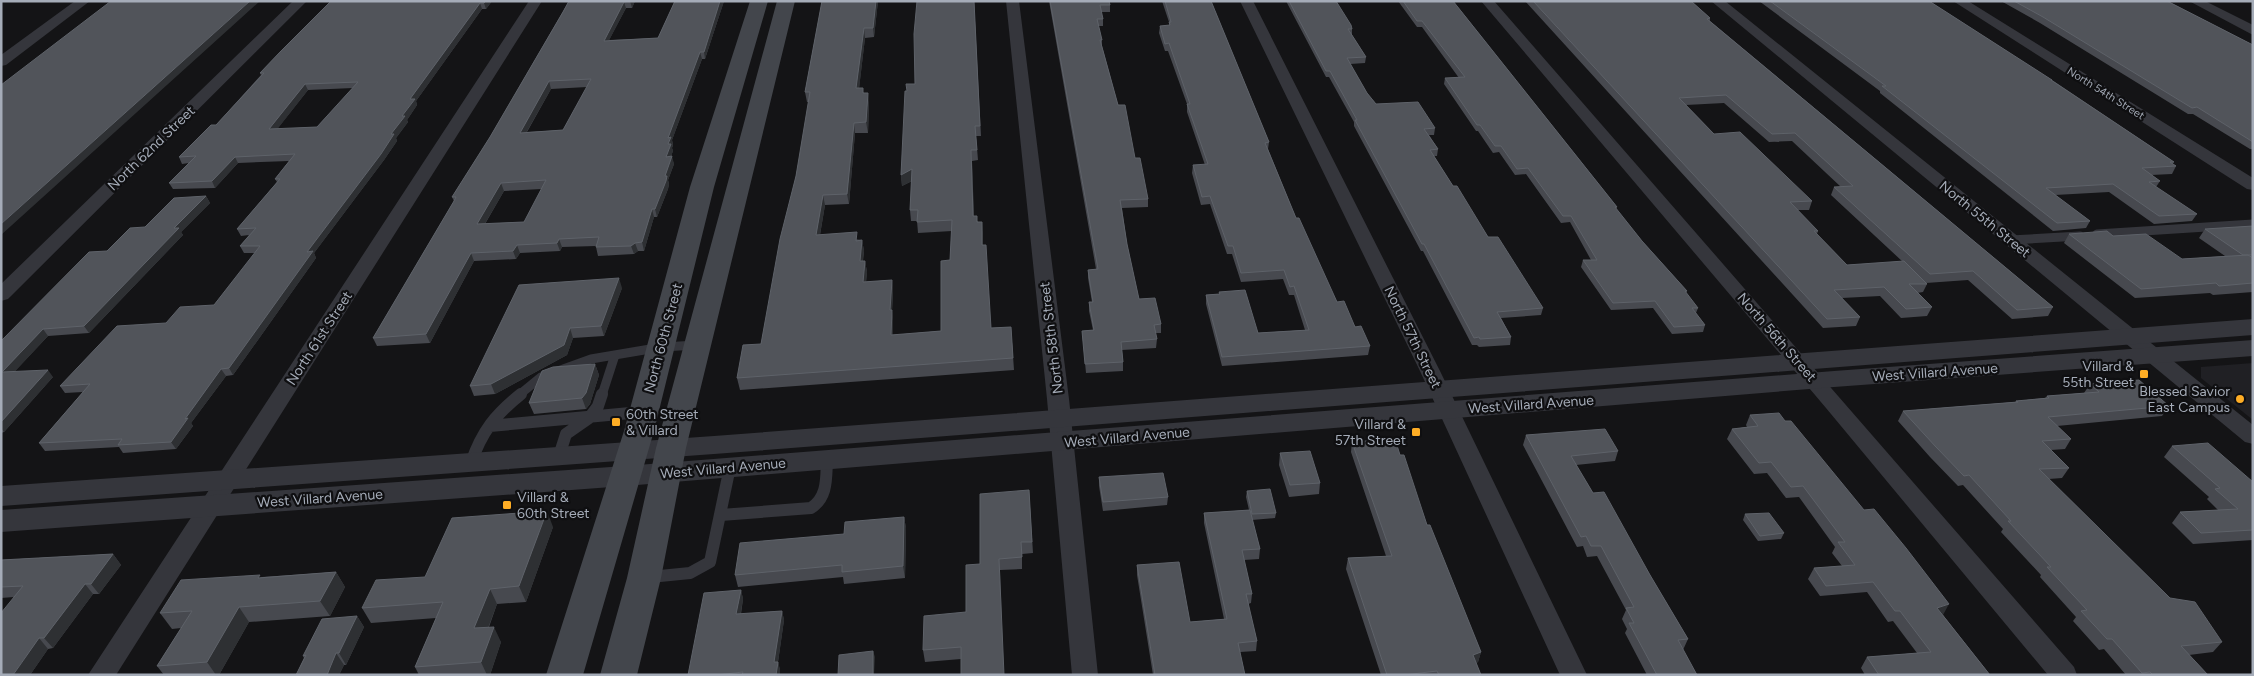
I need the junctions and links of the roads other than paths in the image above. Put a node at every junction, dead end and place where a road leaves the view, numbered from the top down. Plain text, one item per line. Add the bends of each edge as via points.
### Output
1 (84, 1) edge
2 (301, 1) edge
3 (536, 1) edge
4 (759, 1) edge
5 (786, 1) edge
6 (1012, 1) edge
7 (1246, 1) edge
8 (1487, 1) edge
9 (1717, 1) edge
10 (1960, 1) edge
11 (2195, 1) edge
12 (2253, 31) edge
13 (1, 62) edge
14 (2253, 185) edge
15 (2253, 224) edge
16 (2011, 240) junction
17 (1, 296) edge
18 (2253, 327) edge
19 (2129, 336) junction
20 (697, 345) junction
21 (662, 347) junction
22 (2253, 348) edge
23 (615, 355) junction
24 (2152, 356) junction
25 (1806, 371) junction
26 (1443, 400) junction
27 (643, 412) junction
28 (589, 418) junction
29 (490, 426) junction
30 (1061, 430) junction
31 (2253, 437) edge
32 (559, 456) junction
33 (827, 460) junction
34 (668, 461) junction
35 (471, 463) junction
36 (629, 463) junction
37 (730, 467) junction
38 (228, 480) junction
39 (1, 496) edge
40 (210, 506) junction
41 (720, 515) junction
42 (1, 521) edge
43 (644, 578) junction
44 (101, 675) edge
45 (564, 675) edge
46 (618, 675) edge
47 (1085, 675) edge
48 (1574, 675) edge
49 (2064, 675) edge

1 - 13 street
2 - 17 street, North 62nd Street
3 - 38 street, North 61st Street
4 - 21 main road, North 60th Street via 702,187
5 - 20 main road
6 - 30 street, North 58th Street
7 - 26 street, North 57th Street
8 - 25 street, North 56th Street
9 - 16 street, North 55th Street
10 - 14 street, North 54th Street
11 - 12 street
15 - 16 lane
16 - 19 street, North 55th Street
18 - 19 street, West Villard Avenue
19 - 24 street, North 55th Street
19 - 25 street, West Villard Avenue
20 - 21 lane
20 - 34 main road
21 - 23 lane
21 - 27 main road, North 60th Street
22 - 24 street, West Villard Avenue
23 - 28 lane via 598,406
23 - 29 lane via 591,359 541,377 501,410
24 - 25 street, West Villard Avenue
24 - 31 street, North 55th Street
25 - 26 street, West Villard Avenue
25 - 49 street, North 56th Street
26 - 30 street, West Villard Avenue
26 - 48 street, North 57th Street
27 - 28 lane
27 - 36 main road, North 60th Street
28 - 29 lane
28 - 32 lane via 566,434
29 - 35 lane via 480,440
30 - 33 street, West Villard Avenue
30 - 34 street, West Villard Avenue
30 - 47 street, North 58th Street
32 - 35 street, West Villard Avenue
32 - 36 street, West Villard Avenue
33 - 37 street, West Villard Avenue
33 - 41 lane via 824,493 818,505
34 - 36 street, West Villard Avenue
34 - 37 street, West Villard Avenue
34 - 43 main road
35 - 38 street, West Villard Avenue
36 - 40 street, West Villard Avenue
36 - 45 main road, North 60th Street
37 - 41 lane
38 - 39 street, West Villard Avenue
38 - 40 street, North 61st Street
40 - 42 street, West Villard Avenue
40 - 44 street, North 61st Street
41 - 43 lane via 710,562 706,567
43 - 46 main road

